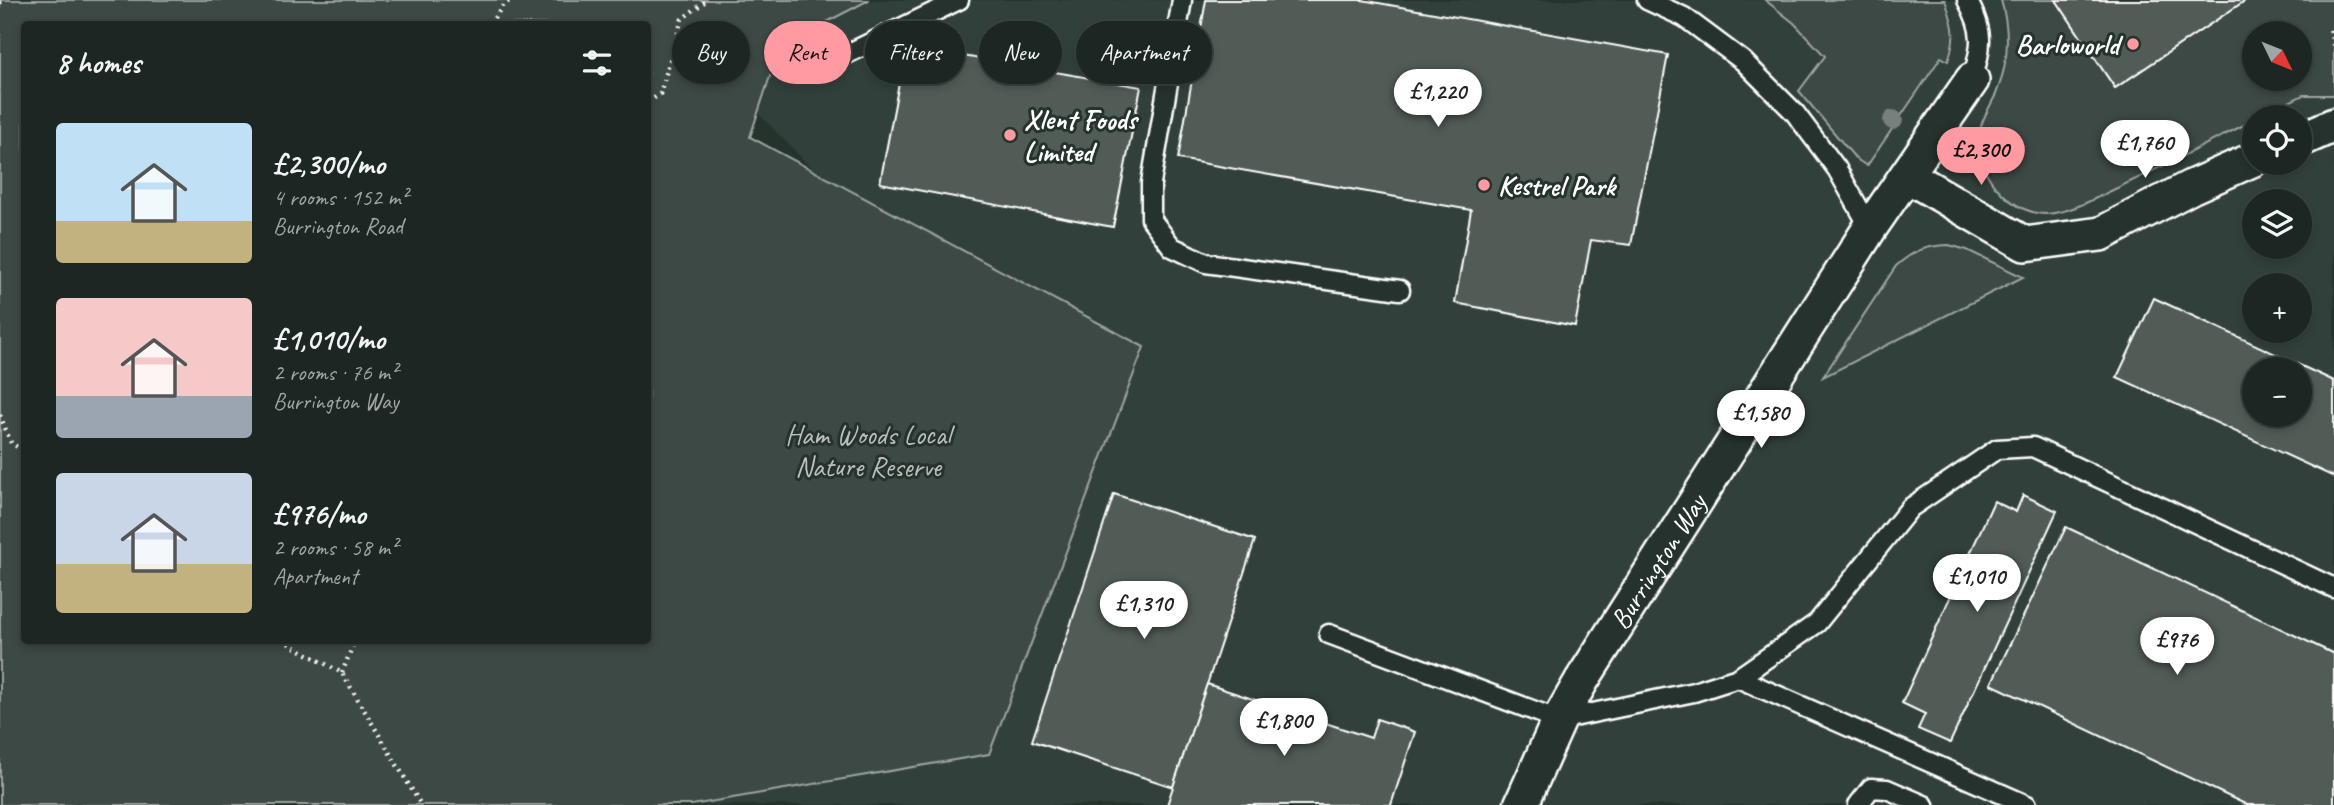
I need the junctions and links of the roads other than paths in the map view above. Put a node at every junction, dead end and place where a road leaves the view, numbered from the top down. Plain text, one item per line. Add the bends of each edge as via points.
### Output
1 (959, 0) edge
2 (1182, 0) edge
3 (1647, 0) edge
4 (1967, 0) edge
5 (851, 52) edge
6 (1972, 80) joint
7 (2334, 125) edge
8 (2312, 135) edge
9 (2242, 164) edge
10 (1908, 176) junction
11 (1870, 228) junction
12 (1400, 290) dead end
13 (2334, 589) edge
14 (1329, 634) dead end
15 (1738, 678) junction
16 (1559, 720) junction
17 (1521, 805) edge
18 (1858, 805) edge
19 (1924, 805) edge
20 (2027, 805) edge

1 - 5 lane
2 - 12 lane via 1151,183 1151,219 1172,247 1206,263
3 - 11 lane via 1684,17 1743,61 1795,113 1837,169
4 - 6 lane via 1978,19 1981,50
6 - 10 street, Burrington Way
7 - 8 street
9 - 10 street via 2101,234 2025,244
10 - 11 street, Burrington Way
11 - 16 street, Burrington Way
13 - 15 lane via 2032,447 1997,449 1910,508 1817,623
14 - 16 lane
15 - 16 lane via 1694,692
15 - 20 lane
16 - 17 street, Burrington Way
18 - 19 lane via 1871,788 1887,789

